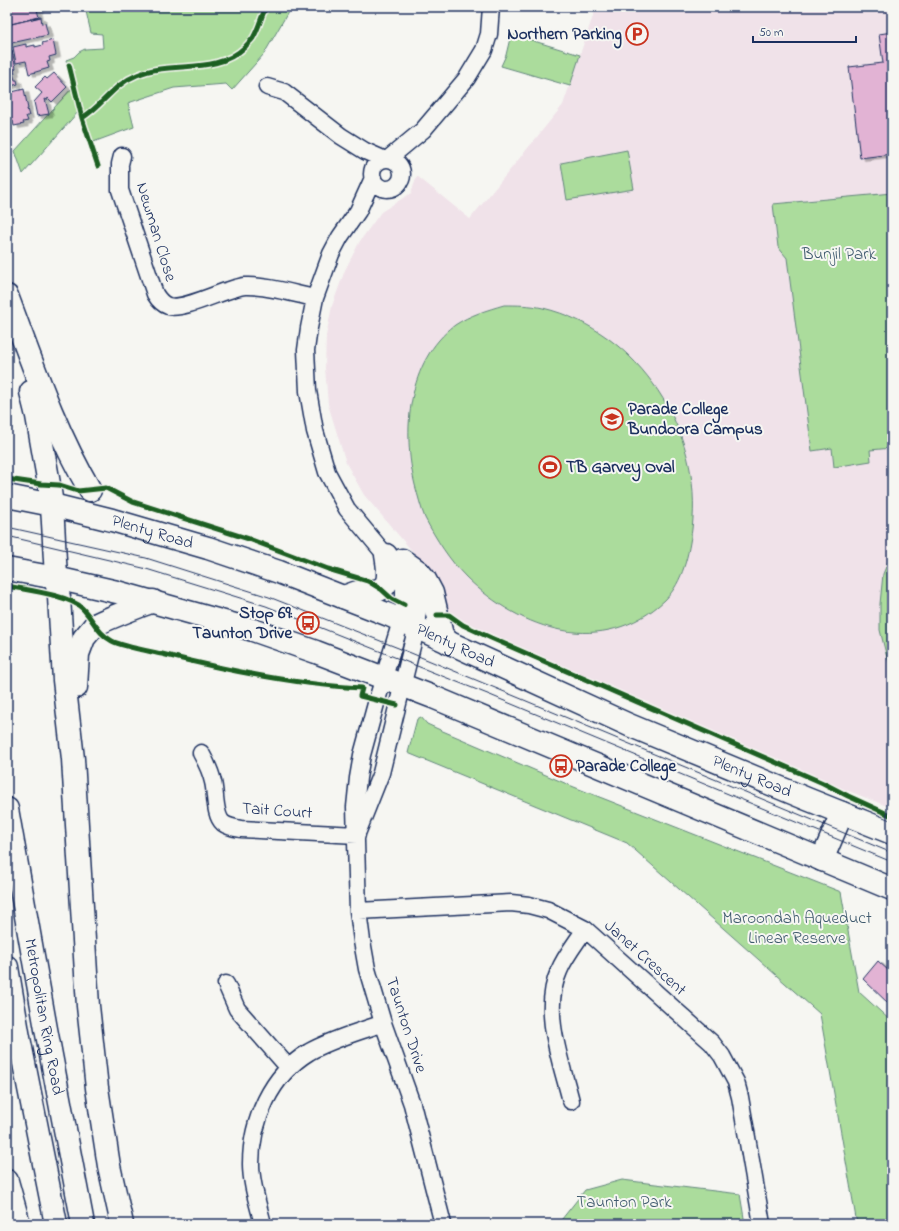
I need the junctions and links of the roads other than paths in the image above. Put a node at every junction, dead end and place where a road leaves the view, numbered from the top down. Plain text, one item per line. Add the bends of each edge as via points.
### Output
1 (491, 7) edge
2 (267, 87) dead end
3 (423, 130) junction
4 (342, 136) junction
5 (122, 156) dead end
6 (386, 159) junction
7 (402, 170) junction
8 (372, 176) junction
9 (387, 190) junction
10 (358, 211) junction
11 (7, 296) edge
12 (315, 298) junction
13 (7, 306) edge
14 (50, 495) junction
15 (7, 496) edge
16 (112, 520) junction
17 (394, 558) junction
18 (7, 569) edge
19 (57, 587) junction
20 (344, 598) junction
21 (153, 602) junction
22 (408, 624) junction
23 (449, 643) junction
24 (394, 689) junction
25 (201, 753) dead end
26 (72, 759) junction
27 (7, 809) edge
28 (842, 813) junction
29 (892, 833) edge
30 (356, 835) junction
31 (822, 860) junction
32 (892, 889) edge
33 (358, 911) junction
34 (585, 929) junction
35 (7, 967) edge
36 (226, 984) dead end
37 (383, 1023) junction
38 (289, 1068) junction
39 (571, 1101) dead end
40 (7, 1181) edge
41 (19, 1224) edge
42 (56, 1224) edge
43 (83, 1224) edge
44 (122, 1224) edge
45 (263, 1224) edge
46 (442, 1224) edge
47 (762, 1224) edge

1 - 3 street via 489,34 484,50 467,78
2 - 4 street via 284,92
3 - 6 street
3 - 7 street
4 - 6 street via 365,151
4 - 8 street
5 - 12 street, Newman Close via 120,190 155,294 163,304 182,306 245,286
6 - 7 street via 397,162
6 - 8 street via 375,165
7 - 9 street via 399,183
8 - 9 street via 378,186
8 - 10 street
9 - 10 street
10 - 12 street via 331,254
11 - 16 highway via 64,443 90,490
12 - 17 street via 306,350 308,391 327,472 347,509
13 - 14 highway via 37,416
14 - 15 highway, Plenty Road
14 - 16 highway, Plenty Road
14 - 19 highway
16 - 20 highway, Plenty Road via 208,548
17 - 20 highway via 386,585 376,591 357,592
17 - 22 street via 404,588
17 - 23 highway via 420,572 424,578 432,593 442,635
18 - 19 highway
19 - 21 highway
19 - 26 highway
20 - 22 highway, Plenty Road
21 - 24 highway via 254,630
21 - 26 highway via 112,616 95,625 84,638 78,654 77,725
22 - 23 highway, Plenty Road
22 - 24 street via 411,654
23 - 28 highway, Plenty Road via 636,728
24 - 30 street, Taunton Drive via 382,773
24 - 30 street, Taunton Drive via 377,700 362,755 355,807
24 - 31 highway
25 - 30 street, Tait Court via 214,784 219,817 227,826 241,829
26 - 44 highway via 88,1006 97,1088
27 - 43 highway, Metropolitan Ring Road
28 - 29 highway, Plenty Road
28 - 31 highway
30 - 33 street, Taunton Drive
31 - 32 highway
33 - 34 street, Janet Crescent via 511,903 548,910
33 - 37 street, Taunton Drive via 367,968
34 - 39 street via 558,972 551,1003 555,1034
34 - 47 street, Janet Crescent via 694,1026 722,1056 736,1082 740,1097
35 - 42 highway, Metropolitan Ring Road
36 - 38 street via 238,1009
37 - 38 street via 324,1044
37 - 46 street, Taunton Drive via 412,1104
38 - 45 street via 267,1097 259,1115 253,1141 251,1165
40 - 41 highway

